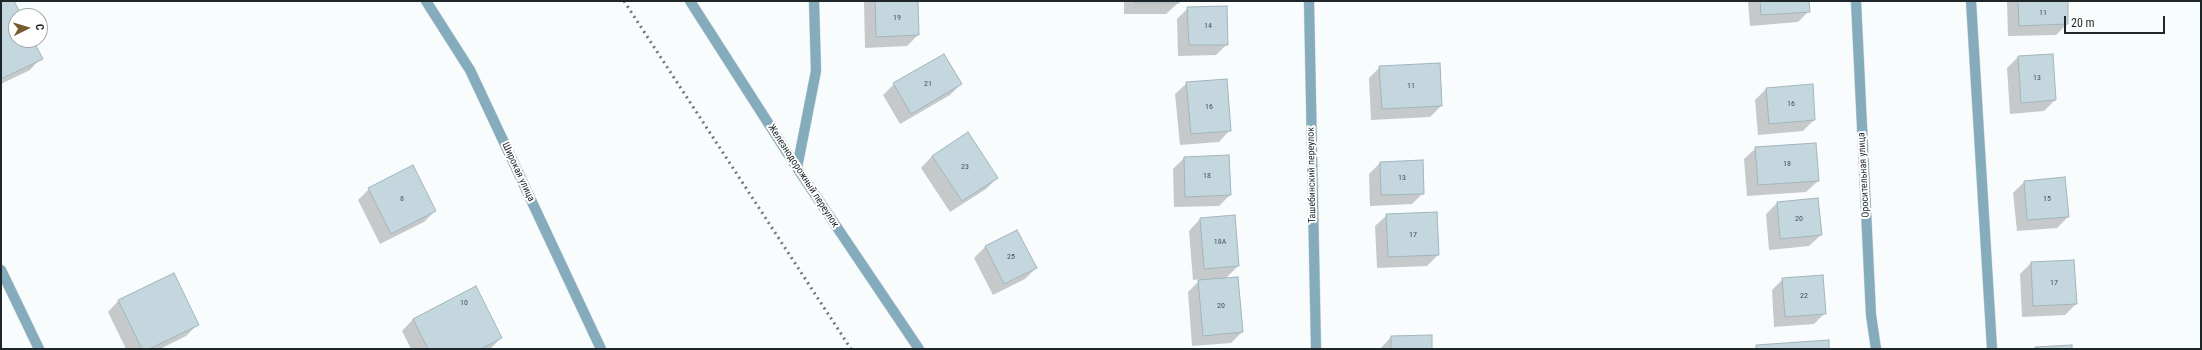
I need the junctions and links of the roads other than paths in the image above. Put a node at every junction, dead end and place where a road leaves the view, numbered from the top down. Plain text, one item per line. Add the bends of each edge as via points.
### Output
1 (426, 1) edge
2 (690, 1) edge
3 (814, 1) edge
4 (1309, 1) edge
5 (1856, 1) edge
6 (1971, 1) edge
7 (797, 168) junction
8 (1, 270) edge
9 (40, 349) edge
10 (601, 349) edge
11 (919, 349) edge
12 (1316, 349) edge
13 (1876, 349) edge
14 (1992, 349) edge

1 - 10 street, Широкая улица via 470,70
2 - 7 street, Железнодорожный переулок
3 - 7 street via 816,71
4 - 12 street, Ташебинский переулок
5 - 13 street, Оросительная улица via 1871,315
6 - 14 street
7 - 11 street, Железнодорожный переулок
8 - 9 street

